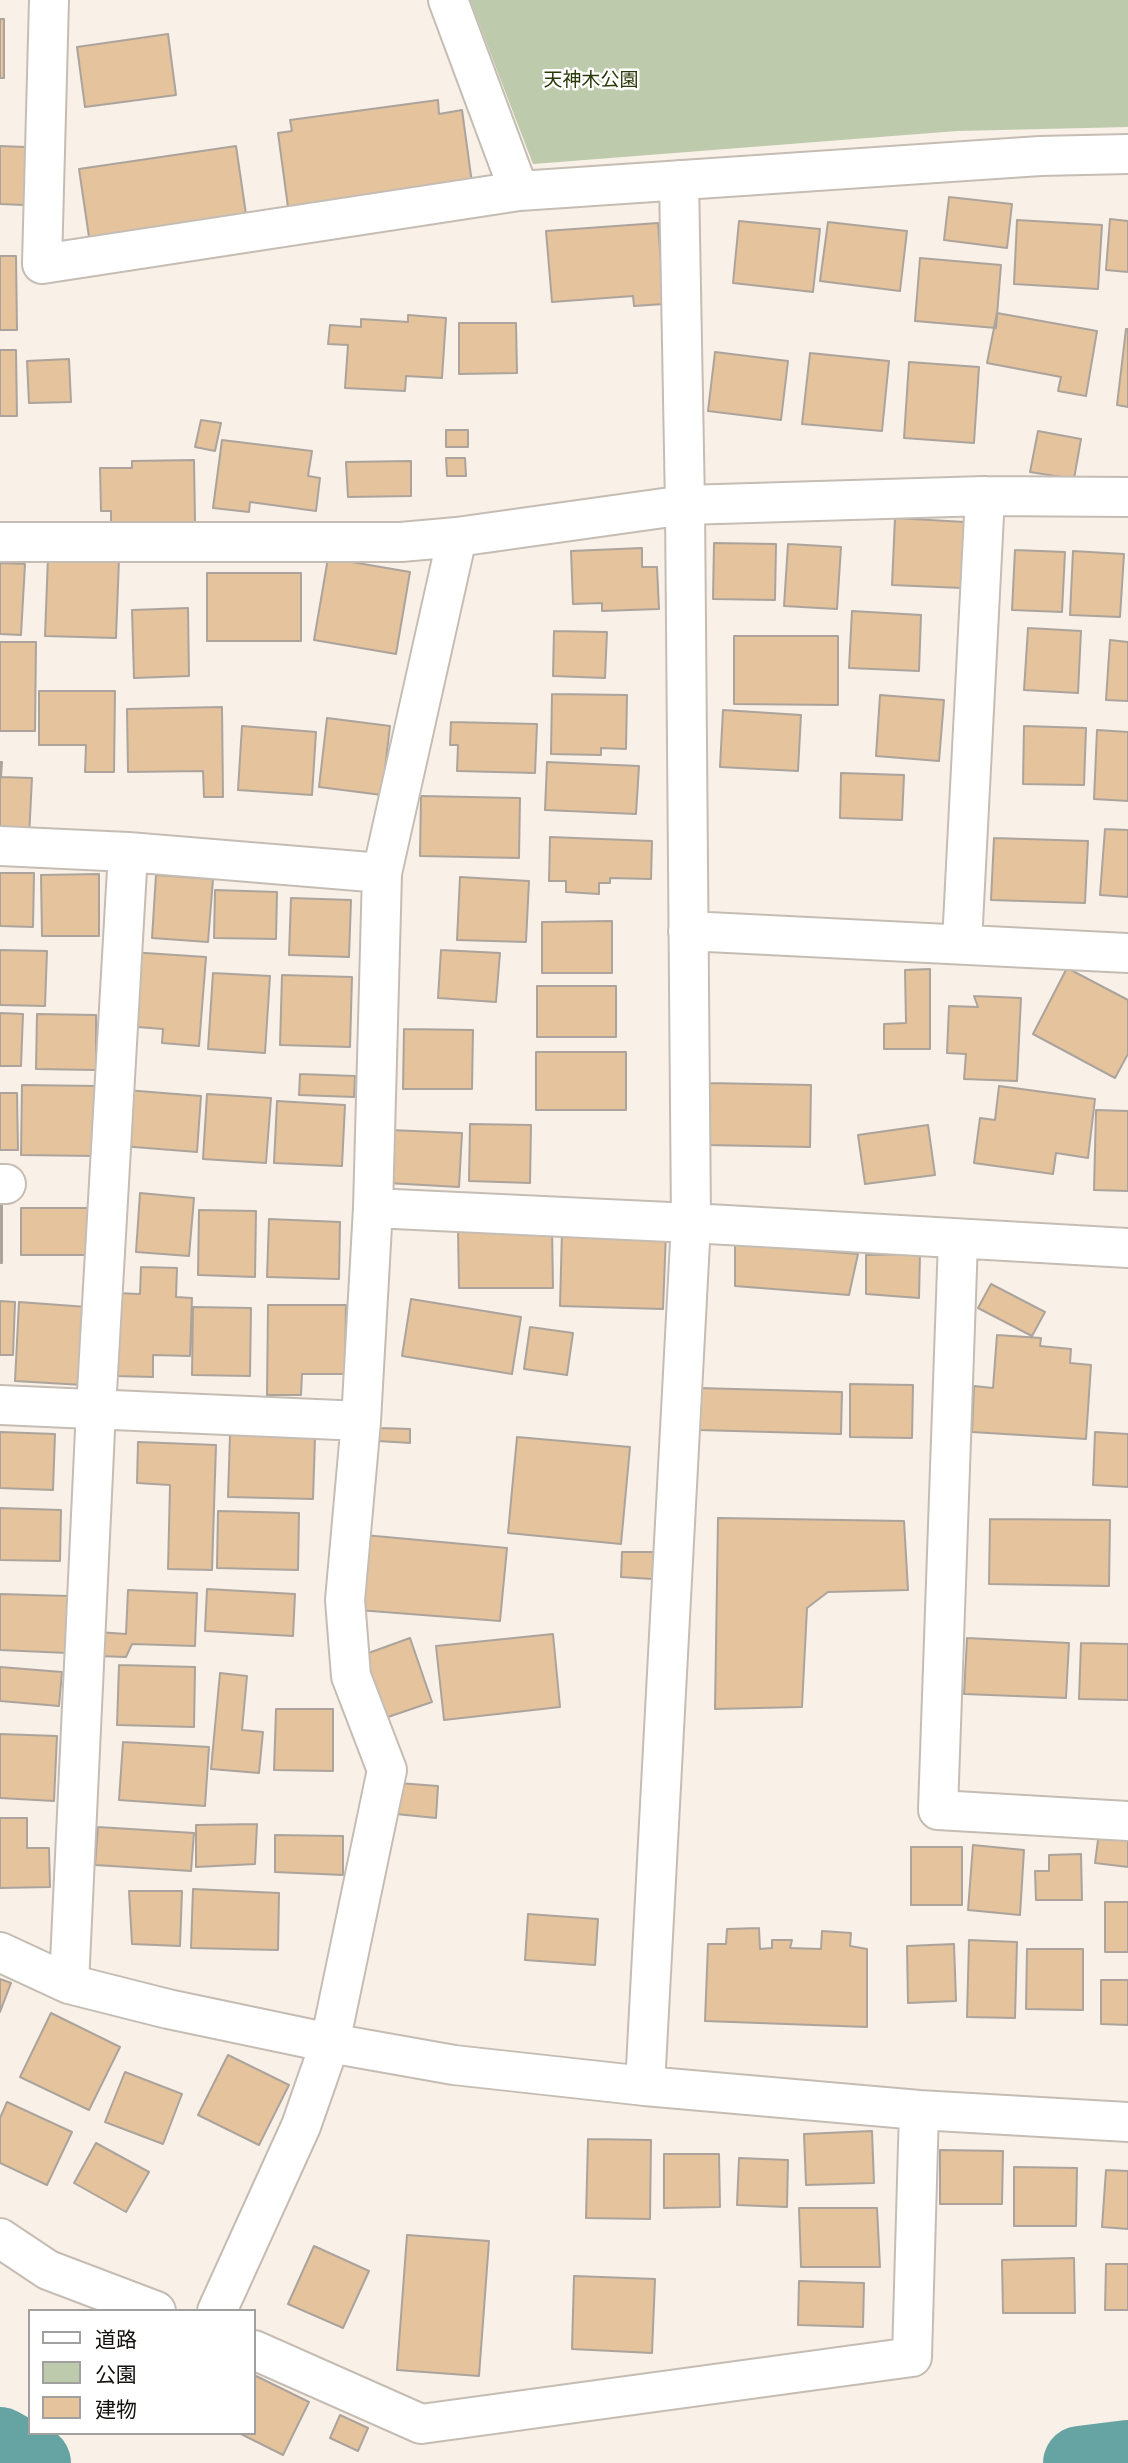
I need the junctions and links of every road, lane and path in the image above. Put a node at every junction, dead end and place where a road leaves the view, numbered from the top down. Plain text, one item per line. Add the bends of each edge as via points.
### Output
1 (49, 0) edge
2 (448, 0) edge
3 (1128, 154) edge
4 (679, 180) junction
5 (519, 191) junction
6 (985, 496) junction
7 (1128, 497) edge
8 (685, 505) junction
9 (457, 537) junction
10 (0, 542) edge
11 (0, 846) edge
12 (128, 852) junction
13 (382, 873) junction
14 (688, 931) junction
15 (962, 943) junction
16 (1128, 953) edge
17 (373, 1208) junction
18 (691, 1223) junction
19 (958, 1240) junction
20 (1128, 1248) edge
21 (0, 1405) edge
22 (96, 1409) junction
23 (361, 1421) junction
24 (1128, 1821) edge
25 (0, 1952) edge
26 (69, 1984) junction
27 (330, 2043) junction
28 (645, 2086) junction
29 (919, 2110) junction
30 (1128, 2122) edge
31 (0, 2238) edge
32 (151, 2309) edge
33 (218, 2309) edge
34 (256, 2351) edge

1 - 5 street via 42,264
2 - 5 street
3 - 4 street
4 - 5 street
4 - 8 street
6 - 7 street
6 - 8 street
6 - 15 street
8 - 9 street
8 - 14 street
9 - 10 street via 401,542
9 - 13 street
11 - 12 street
12 - 13 street
12 - 22 street
13 - 17 street
14 - 15 street
14 - 18 street
15 - 16 street
17 - 18 street
17 - 23 street
18 - 19 street
18 - 28 street
19 - 20 street
19 - 24 street via 938,1810
21 - 22 street
22 - 23 street
22 - 26 street
23 - 27 street via 345,1600 351,1676 387,1770
25 - 26 street
26 - 27 street
27 - 28 street via 454,2065
27 - 33 street via 301,2126
28 - 29 street
29 - 30 street
29 - 34 street via 912,2357 421,2424
31 - 32 street via 48,2270

